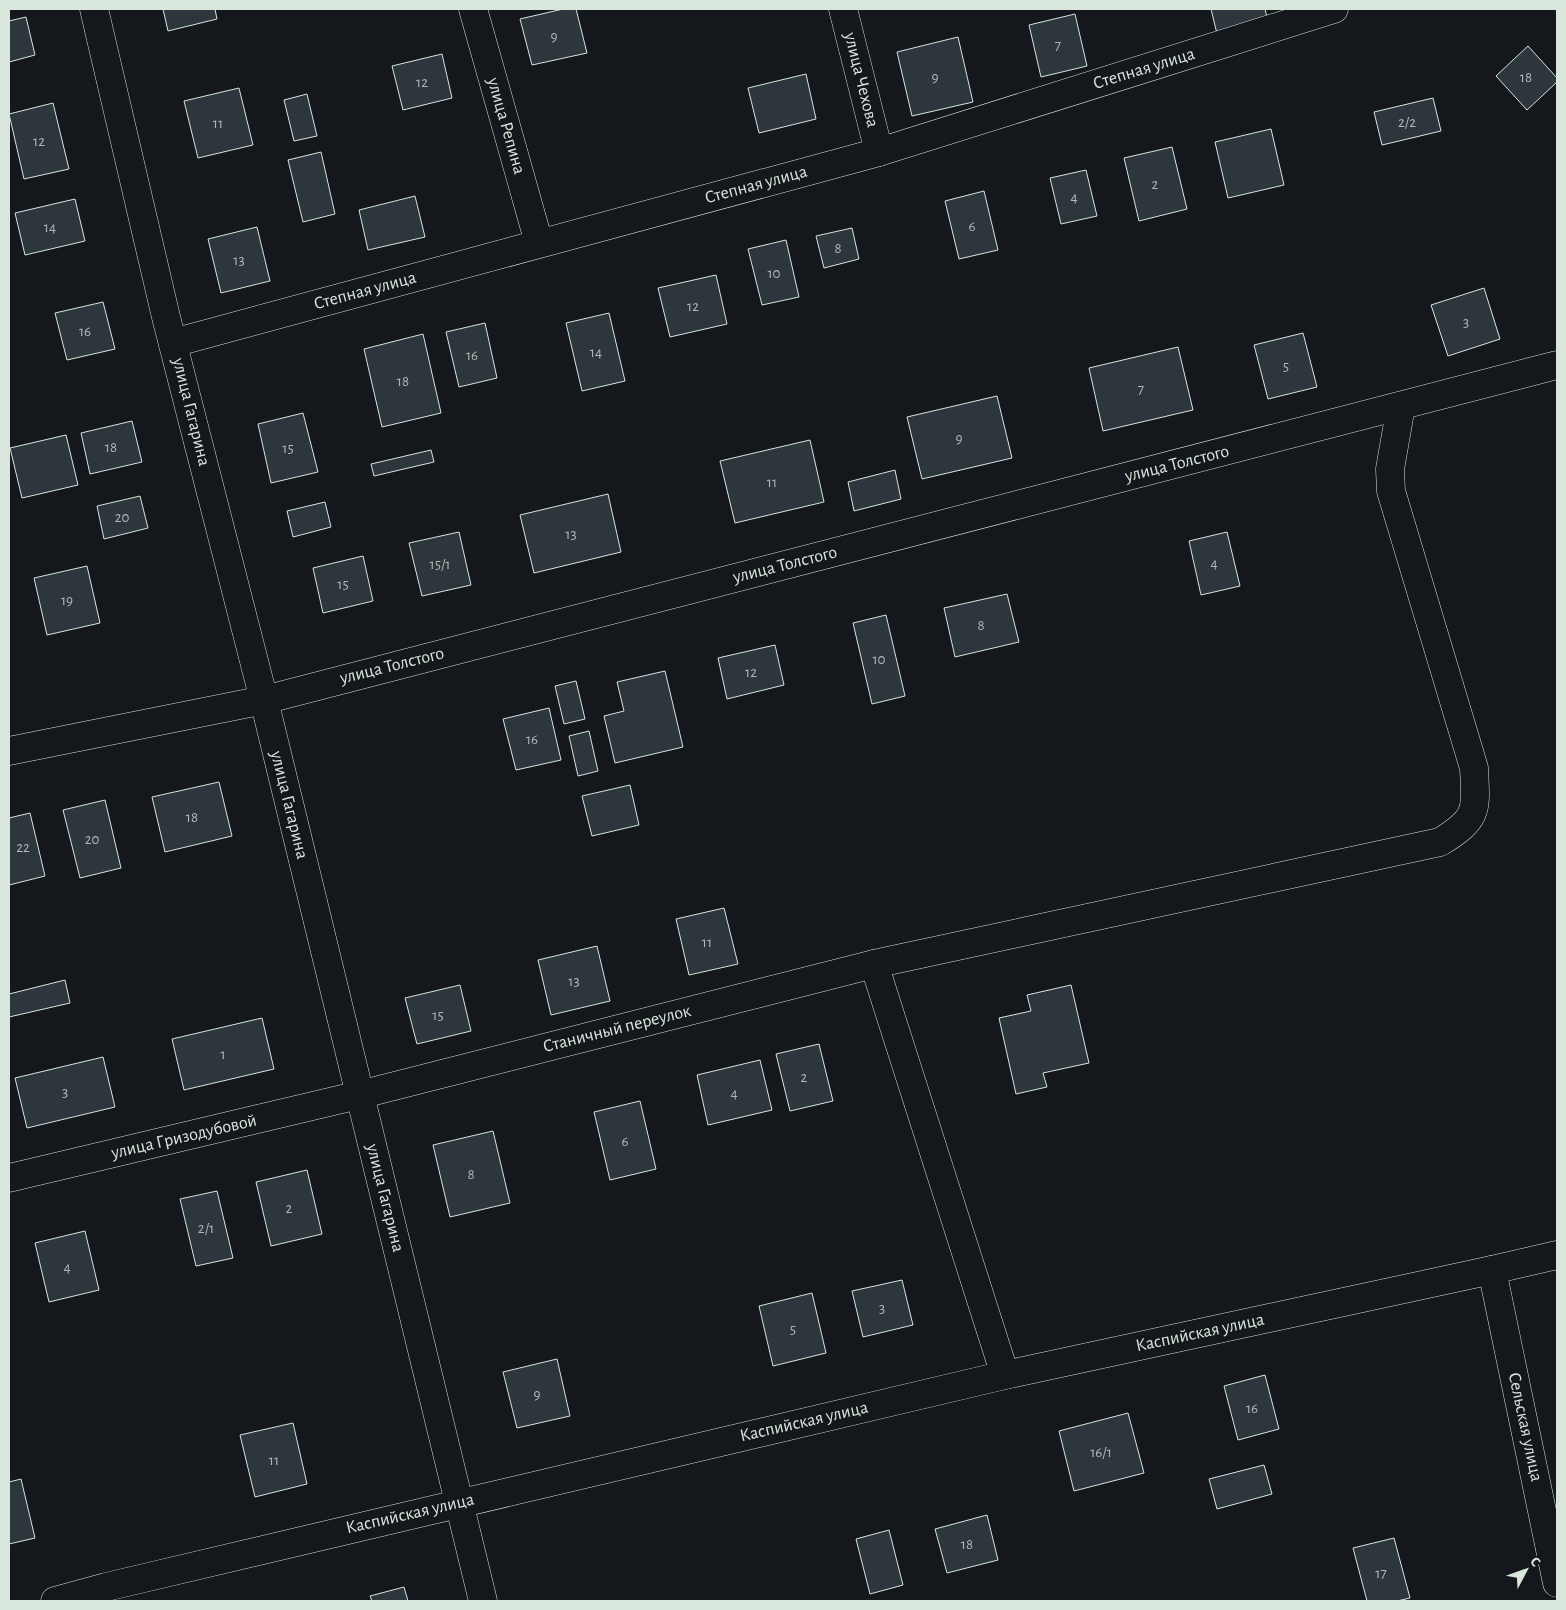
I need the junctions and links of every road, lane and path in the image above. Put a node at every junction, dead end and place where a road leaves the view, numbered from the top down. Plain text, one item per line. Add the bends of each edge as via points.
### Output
1 (94, 9) edge
2 (473, 9) edge
3 (843, 9) edge
4 (1334, 9) edge
5 (879, 152) junction
6 (539, 243) junction
7 (173, 343) junction
8 (1557, 365) edge
9 (1401, 406) junction
10 (264, 700) junction
11 (9, 751) edge
12 (874, 964) junction
13 (359, 1095) junction
14 (9, 1178) edge
15 (1557, 1255) edge
16 (1492, 1270) junction
17 (1005, 1375) junction
18 (459, 1503) junction
19 (1557, 1583) edge
20 (108, 1594) edge
21 (55, 1601) edge
22 (483, 1601) edge

1 - 7 street, улица Гагарина
2 - 6 street, улица Репина
3 - 5 street, улица Чехова
4 - 5 street, Степная улица
5 - 6 street, Степная улица
6 - 7 street, Степная улица
7 - 10 street, улица Гагарина
8 - 9 street, улица Толстого
9 - 10 street, улица Толстого
9 - 12 street, Станичный переулок via 1390,469 1391,491 1474,768 1476,803 1471,817 1440,842
10 - 11 street, улица Толстого
10 - 13 street, улица Гагарина
12 - 13 street, Станичный переулок
12 - 17 street
13 - 14 street, улица Гризодубовой
13 - 18 street, улица Гагарина
15 - 16 street, Каспийская улица
16 - 17 street, Каспийская улица
16 - 19 street, Сельская улица
17 - 18 street, Каспийская улица
18 - 20 street, Каспийская улица
18 - 22 street, улица Гагарина
20 - 21 street, Каспийская улица

